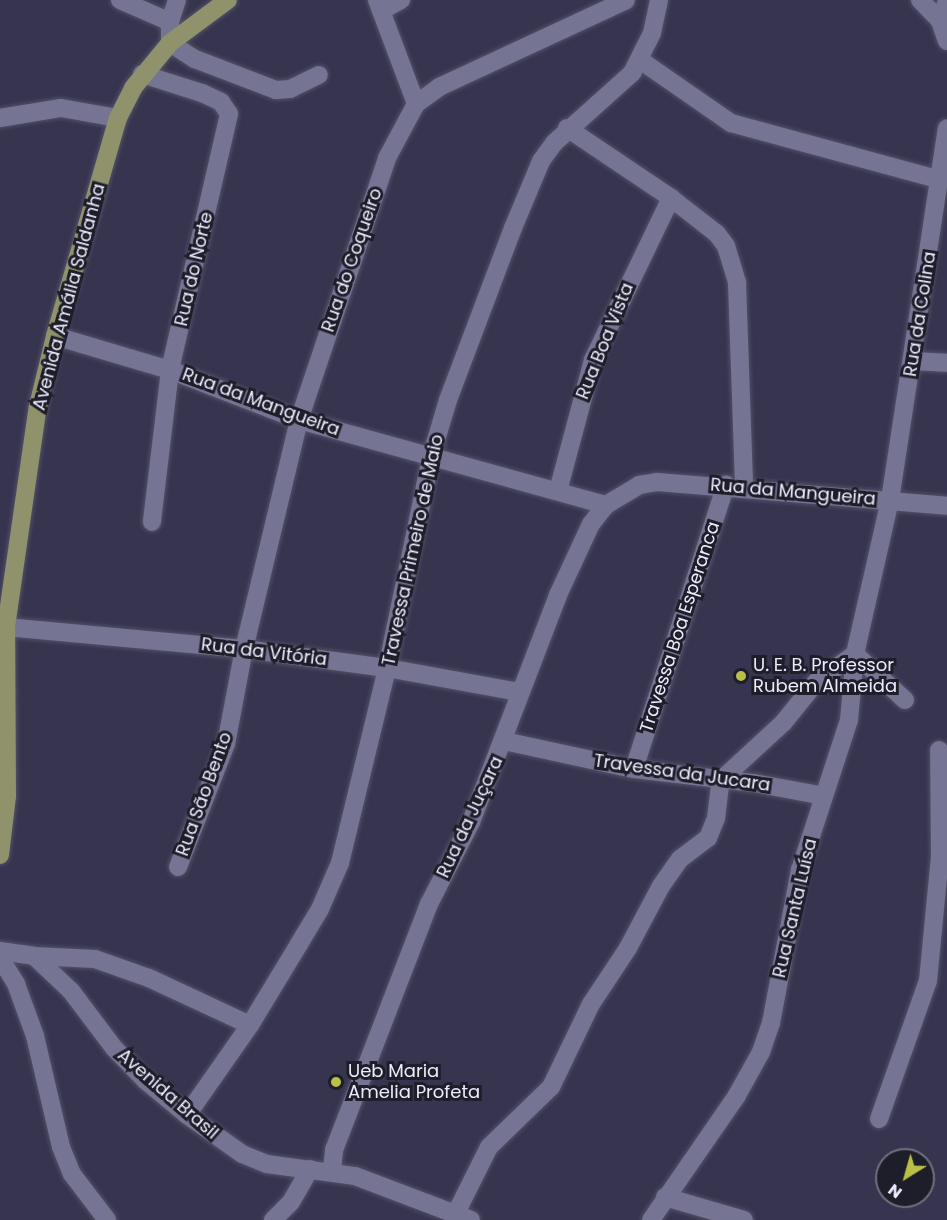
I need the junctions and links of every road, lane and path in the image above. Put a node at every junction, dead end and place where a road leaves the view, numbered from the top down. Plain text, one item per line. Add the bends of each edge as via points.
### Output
1 (120, 0) edge
2 (177, 0) edge
3 (228, 0) edge
4 (401, 0) edge
5 (626, 0) edge
6 (659, 0) edge
7 (920, 0) edge
8 (947, 1) edge
9 (379, 5) edge
10 (940, 21) junction
11 (170, 22) junction
12 (947, 41) edge
13 (170, 43) junction
14 (640, 60) junction
15 (142, 74) junction
16 (319, 75) dead end
17 (416, 104) junction
18 (0, 118) edge
19 (118, 118) junction
20 (567, 128) junction
21 (947, 128) edge
22 (941, 180) junction
23 (670, 198) junction
24 (55, 336) junction
25 (912, 361) junction
26 (947, 363) edge
27 (170, 370) junction
28 (299, 420) junction
29 (430, 457) junction
30 (639, 485) joint
31 (735, 486) junction
32 (558, 491) junction
33 (890, 500) junction
34 (606, 505) junction
35 (947, 506) edge
36 (152, 522) dead end
37 (6, 627) junction
38 (244, 649) junction
39 (855, 654) junction
40 (387, 668) junction
41 (519, 692) junction
42 (905, 700) dead end
43 (504, 741) junction
44 (939, 750) dead end
45 (634, 769) junction
46 (721, 780) junction
47 (824, 796) junction
48 (0, 855) edge
49 (943, 856) edge
50 (178, 867) dead end
51 (0, 951) edge
52 (34, 956) junction
53 (0, 958) edge
54 (250, 1025) junction
55 (187, 1115) junction
56 (879, 1119) dead end
57 (310, 1169) junction
58 (332, 1170) junction
59 (665, 1197) junction
60 (451, 1215) edge
61 (107, 1220) edge
62 (273, 1220) edge
63 (651, 1220) edge
64 (744, 1220) edge

1 - 11 street
2 - 11 street
3 - 13 main road, Avenida Amália Saldanha
4 - 9 street
5 - 17 street, Rua do Coqueiro via 439,87
6 - 14 street, Travessa Primeiro de Maio via 652,33
7 - 10 street
8 - 10 street
9 - 17 street
10 - 12 street
11 - 13 street
13 - 15 main road, Avenida Amália Saldanha
13 - 16 street via 225,74 276,90 301,85
14 - 20 street, Travessa Primeiro de Maio via 622,85
14 - 22 street via 731,123
15 - 19 main road, Avenida Amália Saldanha
15 - 27 street, Rua do Norte via 202,93 220,102 229,114
17 - 28 street, Rua do Coqueiro via 387,158
18 - 19 street via 61,108
19 - 24 main road, Avenida Amália Saldanha
20 - 23 street, Travessa Boa Esperanca
20 - 29 street, Travessa Primeiro de Maio via 541,161 513,228
21 - 22 street, Rua da Colina
22 - 25 street, Rua da Colina
23 - 31 street, Travessa Boa Esperanca via 717,234 731,259 737,283
23 - 32 street, Rua Boa Vista via 593,360
24 - 27 street, Rua da Mangueira
24 - 37 main road, Avenida Amália Saldanha via 38,406
25 - 26 street
25 - 33 street, Rua da Colina
27 - 28 street, Rua da Mangueira
27 - 36 street, Rua do Norte
28 - 29 street, Rua da Mangueira
28 - 38 street, Rua do Coqueiro
29 - 32 street, Rua da Mangueira
29 - 40 street, Travessa Primeiro de Maio
30 - 31 street, Rua da Mangueira via 657,482
30 - 34 street, Rua da Juçara
31 - 33 street, Rua da Mangueira
31 - 45 street, Travessa Boa Esperanca
32 - 34 street, Rua da Mangueira
33 - 35 street, Rua da Mangueira
33 - 39 street, Rua Santa Luísa
34 - 41 street, Rua da Juçara via 591,524 562,585
37 - 38 street, Rua da Vitória
37 - 48 main road, Avenida Amália Saldanha via 7,796
38 - 40 street, Rua da Vitória
38 - 50 street, Rua São Bento via 226,744
39 - 42 street
39 - 46 street via 818,681 783,723
39 - 47 street, Rua Santa Luísa via 849,720
40 - 41 street, Rua da Vitória
40 - 54 street, Travessa Primeiro de Maio via 340,863 320,909
41 - 43 street, Rua da Juçara
43 - 45 street, Travessa da Jucara
43 - 58 street, Rua da Juçara via 471,822 429,903 334,1150
44 - 49 street
45 - 46 street, Travessa da Jucara
46 - 47 street, Travessa da Jucara
46 - 60 street via 716,818 708,838 680,859 661,886 628,948 591,1004 551,1087 489,1147
47 - 59 street, Rua Santa Luísa via 800,870 771,1023 761,1052 736,1097
49 - 56 street via 928,981
51 - 52 street
52 - 54 street via 104,962 149,978
52 - 55 street, Avenida Brasil via 71,991 114,1048
53 - 61 street via 16,984 34,1036 61,1147 72,1174
54 - 55 street, Travessa Primeiro de Maio
55 - 57 street, Avenida Brasil via 242,1154 267,1164
57 - 58 street, Avenida Brasil
57 - 62 street via 291,1202
58 - 60 street, Avenida Brasil
59 - 63 street, Rua Santa Luísa
59 - 64 street

